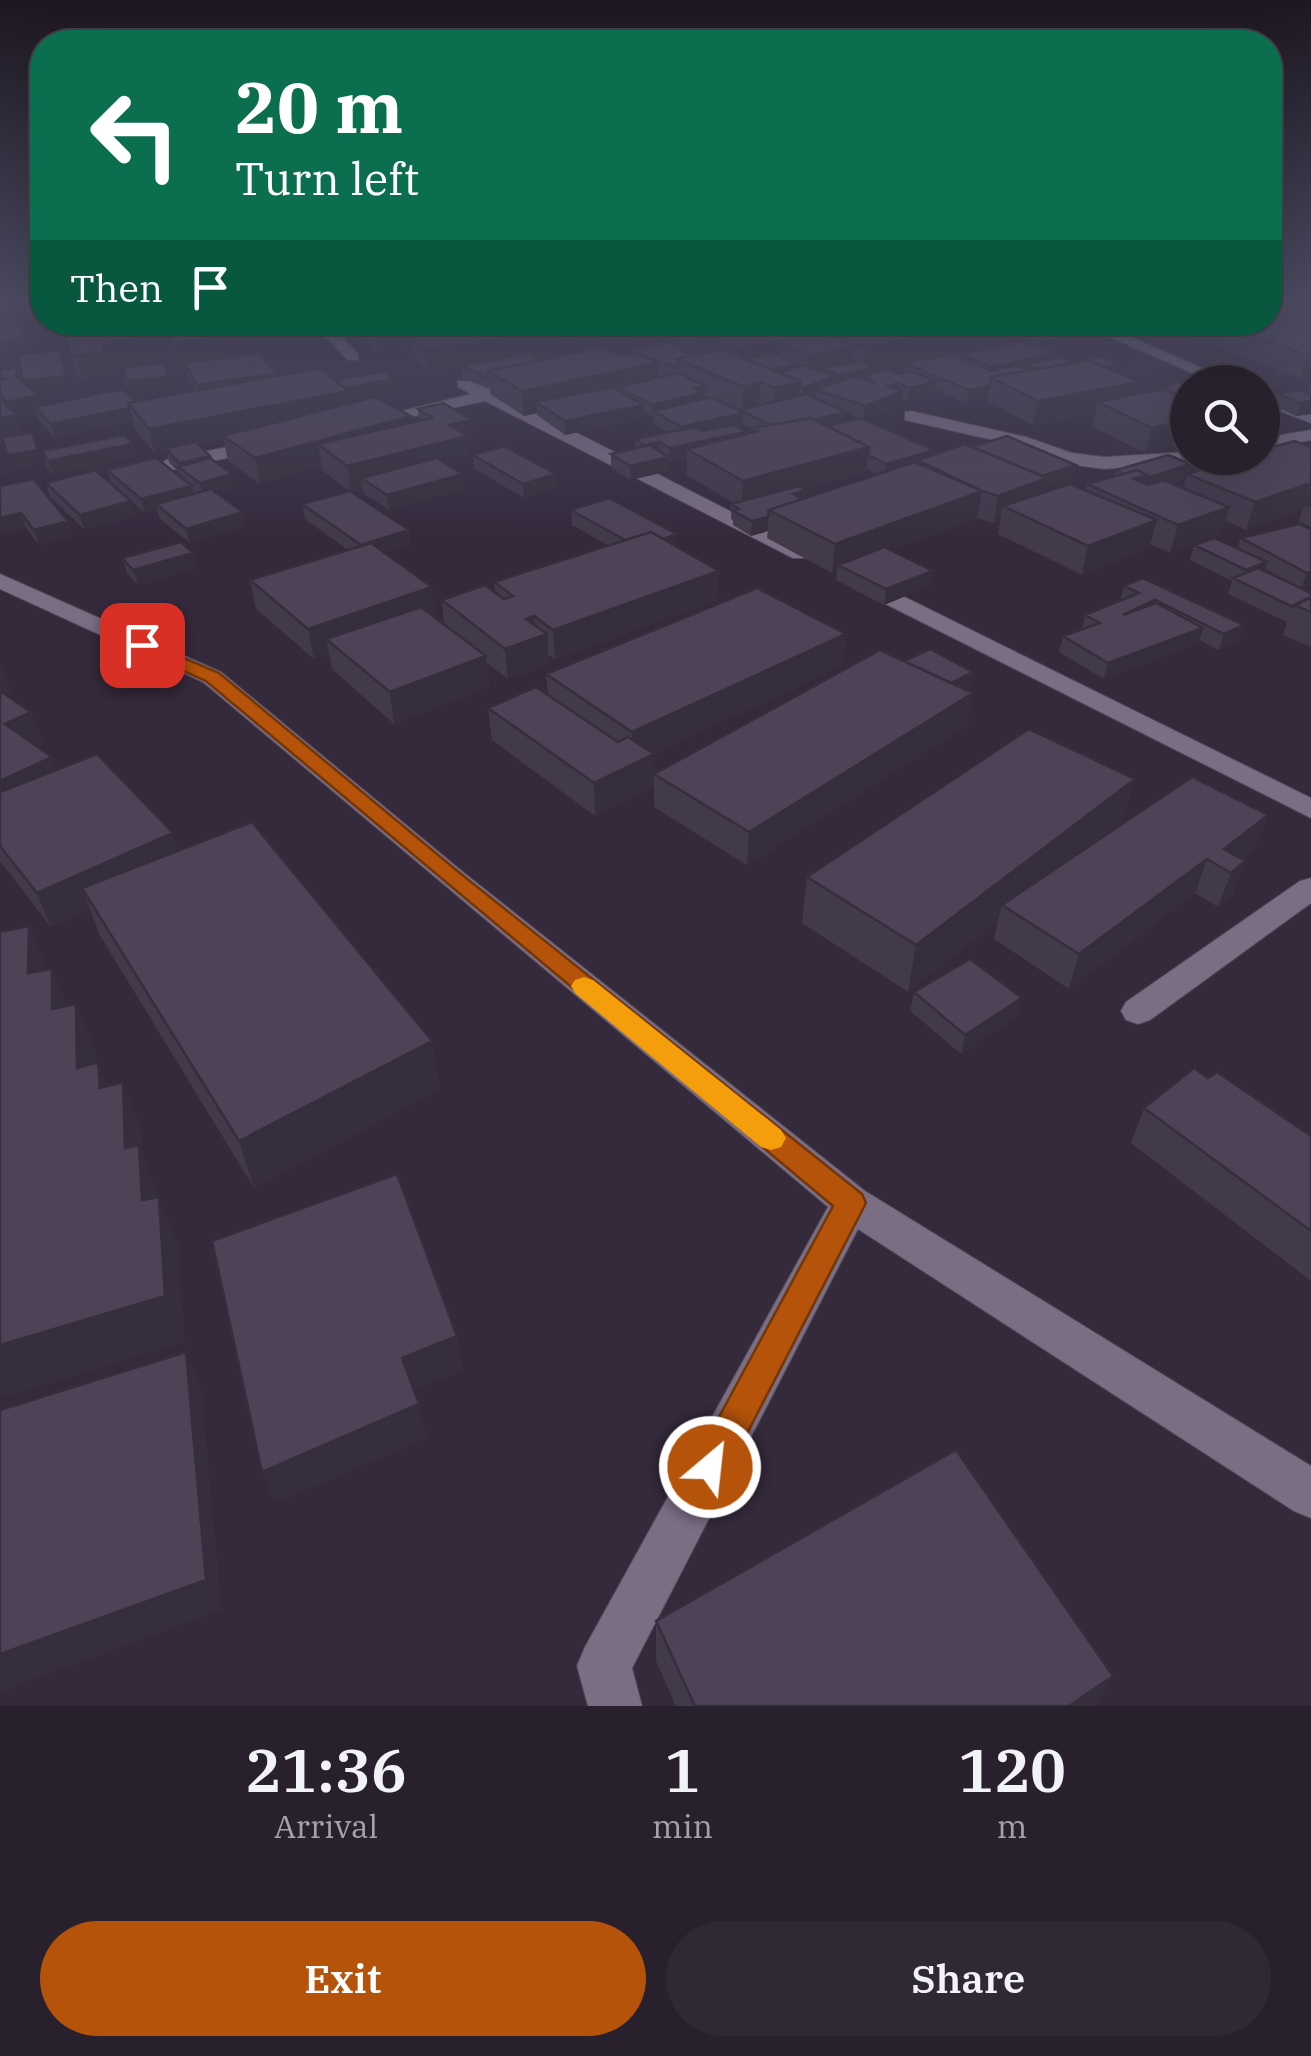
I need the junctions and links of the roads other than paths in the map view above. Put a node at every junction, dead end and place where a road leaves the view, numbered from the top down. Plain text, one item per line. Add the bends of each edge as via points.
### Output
1 (464, 384) edge
2 (489, 396) junction
3 (1280, 405) edge
4 (911, 416) dead end
5 (1311, 418) edge
6 (357, 424) edge
7 (1311, 435) edge
8 (281, 440) edge
9 (1280, 441) edge
10 (1170, 458) edge
11 (168, 465) edge
12 (0, 582) edge
13 (1311, 809) edge
14 (1311, 888) edge
15 (1138, 1011) dead end
16 (851, 1203) junction
17 (1311, 1494) edge
18 (616, 1706) edge

1 - 2 street
2 - 6 street
2 - 13 street
3 - 5 street
4 - 10 street via 1069,458
7 - 9 street
8 - 11 street
12 - 16 street via 212,677
14 - 15 street
16 - 17 street
16 - 18 street via 604,1666

